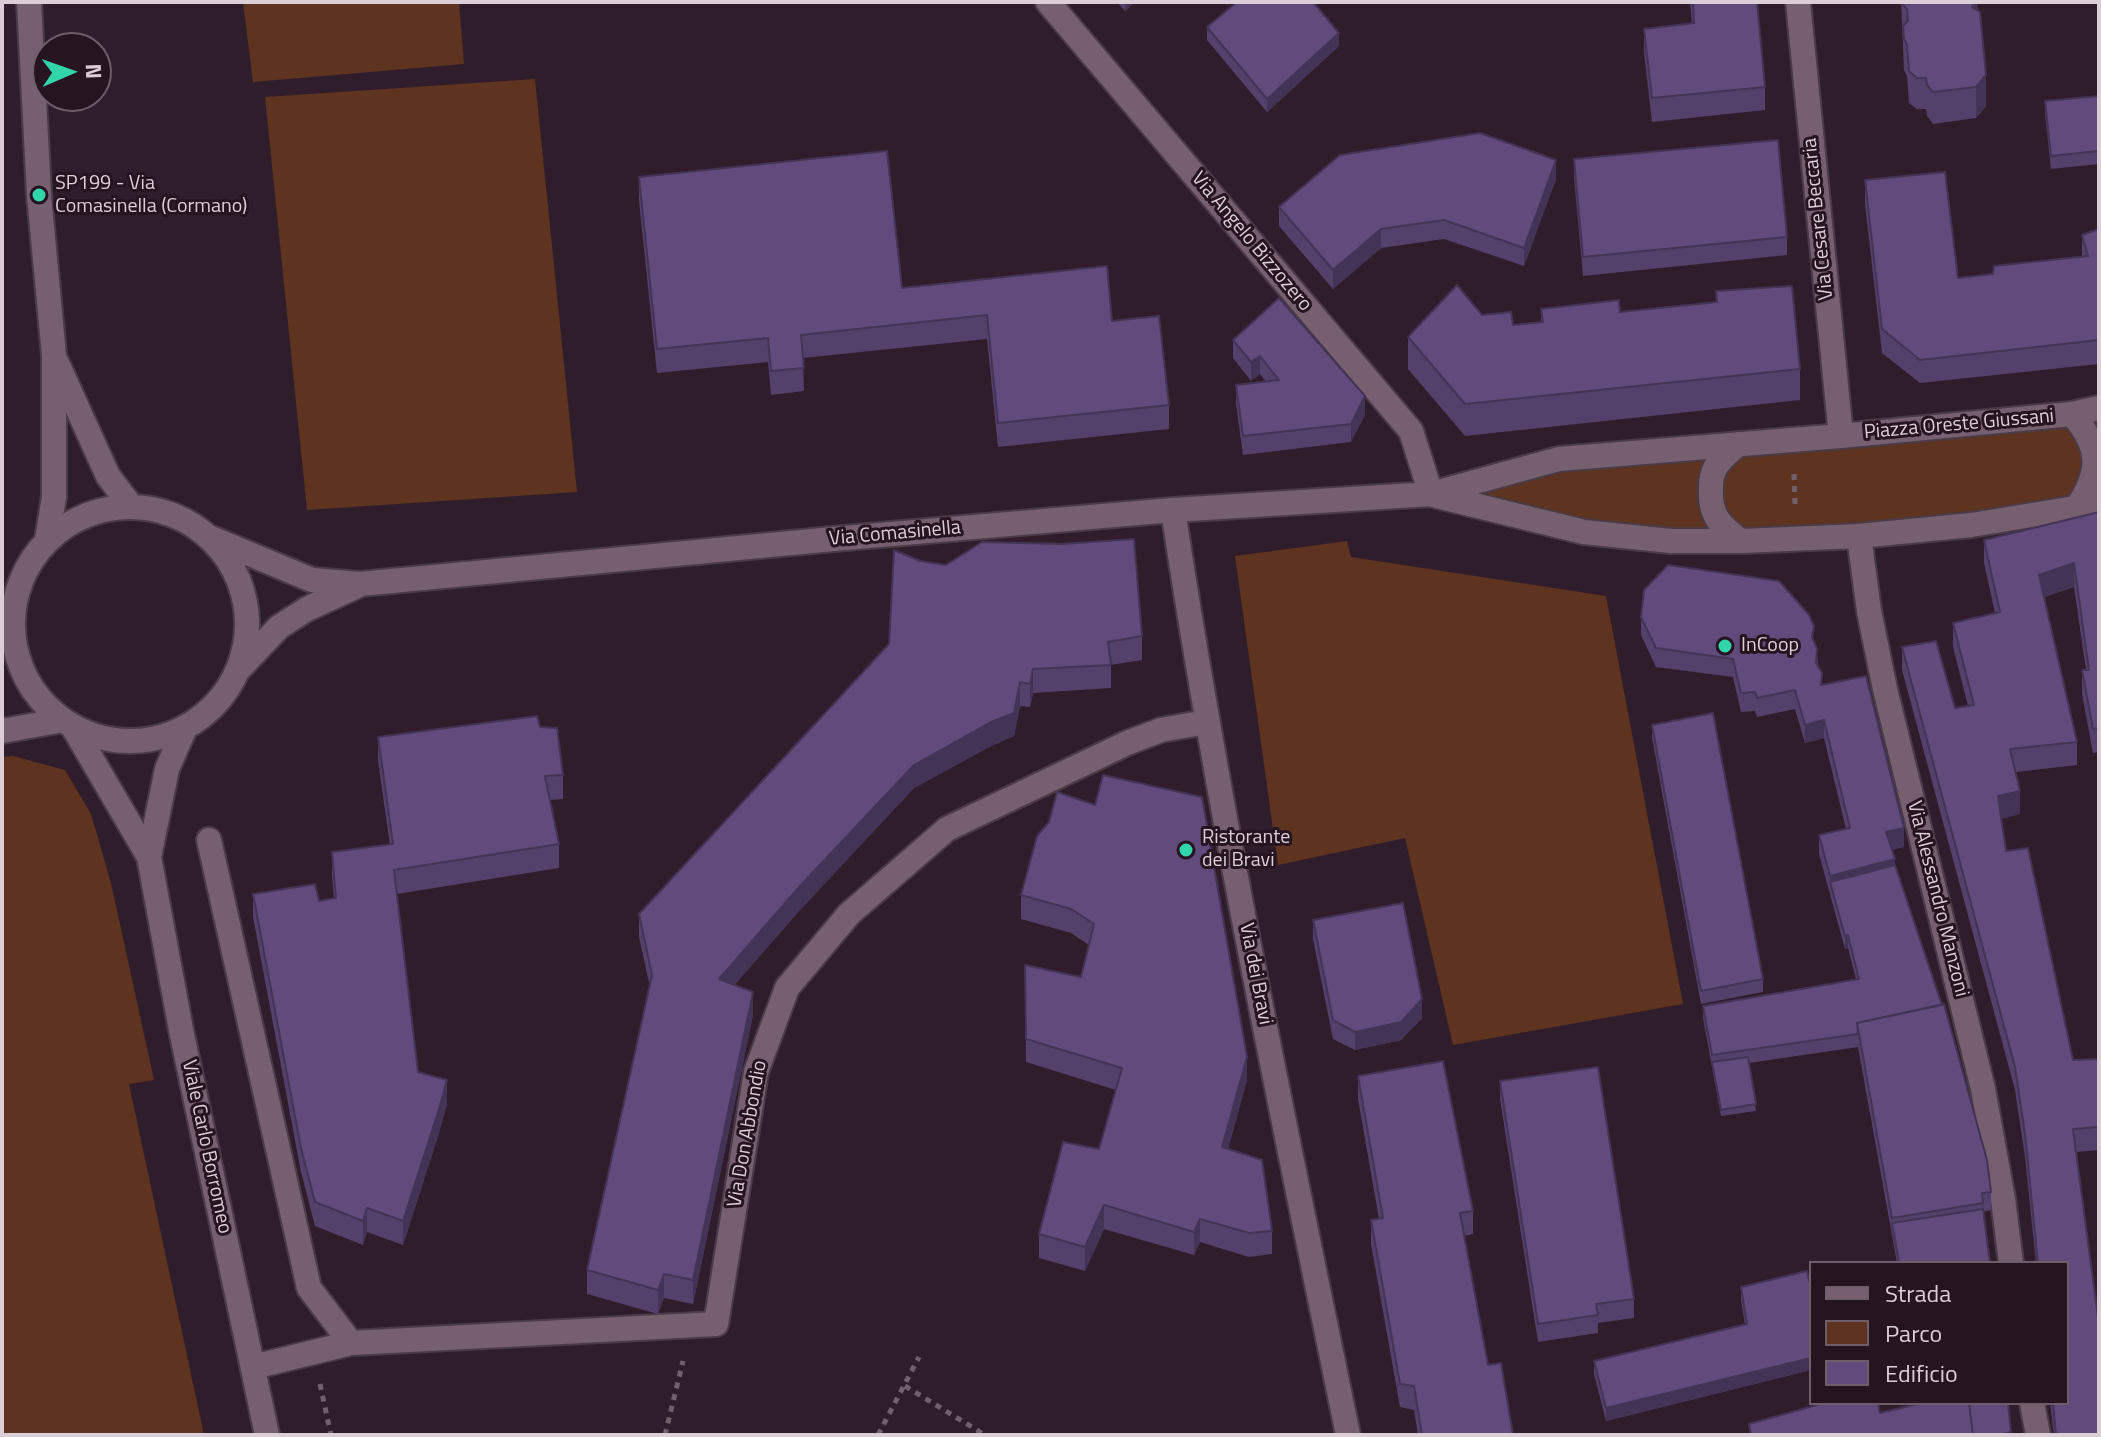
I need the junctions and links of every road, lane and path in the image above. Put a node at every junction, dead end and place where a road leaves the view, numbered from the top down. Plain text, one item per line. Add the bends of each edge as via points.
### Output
1 (29, 2) edge
2 (1048, 2) edge
3 (1798, 2) edge
4 (54, 355) junction
5 (2099, 408) edge
6 (2072, 414) junction
7 (1841, 436) junction
8 (1738, 444) junction
9 (1794, 471) dead end
10 (1431, 494) junction
11 (2088, 505) edge
12 (131, 506) junction
13 (1173, 510) junction
14 (1796, 511) dead end
15 (1859, 536) junction
16 (211, 538) junction
17 (47, 540) junction
18 (1741, 541) junction
19 (360, 584) junction
20 (7, 636) edge
21 (238, 670) junction
22 (1206, 722) junction
23 (68, 724) junction
24 (185, 728) junction
25 (2, 731) edge
26 (209, 840) dead end
27 (149, 857) junction
28 (2011, 1261) edge
29 (693, 1325) junction
30 (351, 1343) junction
31 (312, 1352) junction
32 (919, 1357) dead end
33 (253, 1367) junction
34 (905, 1386) junction
35 (2032, 1405) edge
36 (267, 1435) edge
37 (331, 1435) edge
38 (665, 1435) edge
39 (878, 1435) edge
40 (985, 1435) edge
41 (1348, 1435) edge
42 (2038, 1435) edge

1 - 4 street
2 - 10 street, Via Angelo Bizzozero via 1411,431
3 - 7 street, Via Cesare Beccaria
4 - 12 street via 108,476
4 - 17 street via 54,497
5 - 6 street
6 - 7 street, Piazza Oreste Giussani
6 - 11 street, Piazza Oreste Giussani via 2086,429 2097,455
7 - 8 street, Piazza Oreste Giussani
8 - 10 street, Piazza Oreste Giussani via 1559,459
8 - 18 street via 1715,469 1711,505 1719,523
9 - 14 path
10 - 13 street, Via Comasinella
10 - 18 street, Piazza Oreste Giussani via 1584,532 1671,541
11 - 15 street, Piazza Oreste Giussani via 1971,525
12 - 16 street via 174,514
12 - 17 street via 70,522
13 - 19 street, Via Comasinella
13 - 22 street, Via dei Bravi
15 - 18 street, Piazza Oreste Giussani
15 - 28 street, Via Alessandro Manzoni via 1885,689 1983,1089
16 - 19 street, Via Comasinella via 312,580
16 - 21 street via 228,557 245,600 246,646
17 - 20 street via 26,569
19 - 21 street, Via Comasinella via 279,627
20 - 23 street via 46,706
21 - 24 street via 215,705
22 - 29 street, Via Don Abbondio via 1127,743 947,829 849,914 787,988 756,1072 716,1324
22 - 41 street, Via dei Bravi
23 - 24 street via 105,739 141,741
23 - 25 street
23 - 27 street, Viale Carlo Borromeo
24 - 27 street, Viale Carlo Borromeo via 167,769
26 - 30 street via 309,1288
27 - 33 street, Viale Carlo Borromeo
29 - 30 street
29 - 38 path
30 - 31 street
31 - 33 street
31 - 37 path
32 - 34 path
33 - 36 street, Viale Carlo Borromeo
34 - 39 path
34 - 40 path
35 - 42 street

